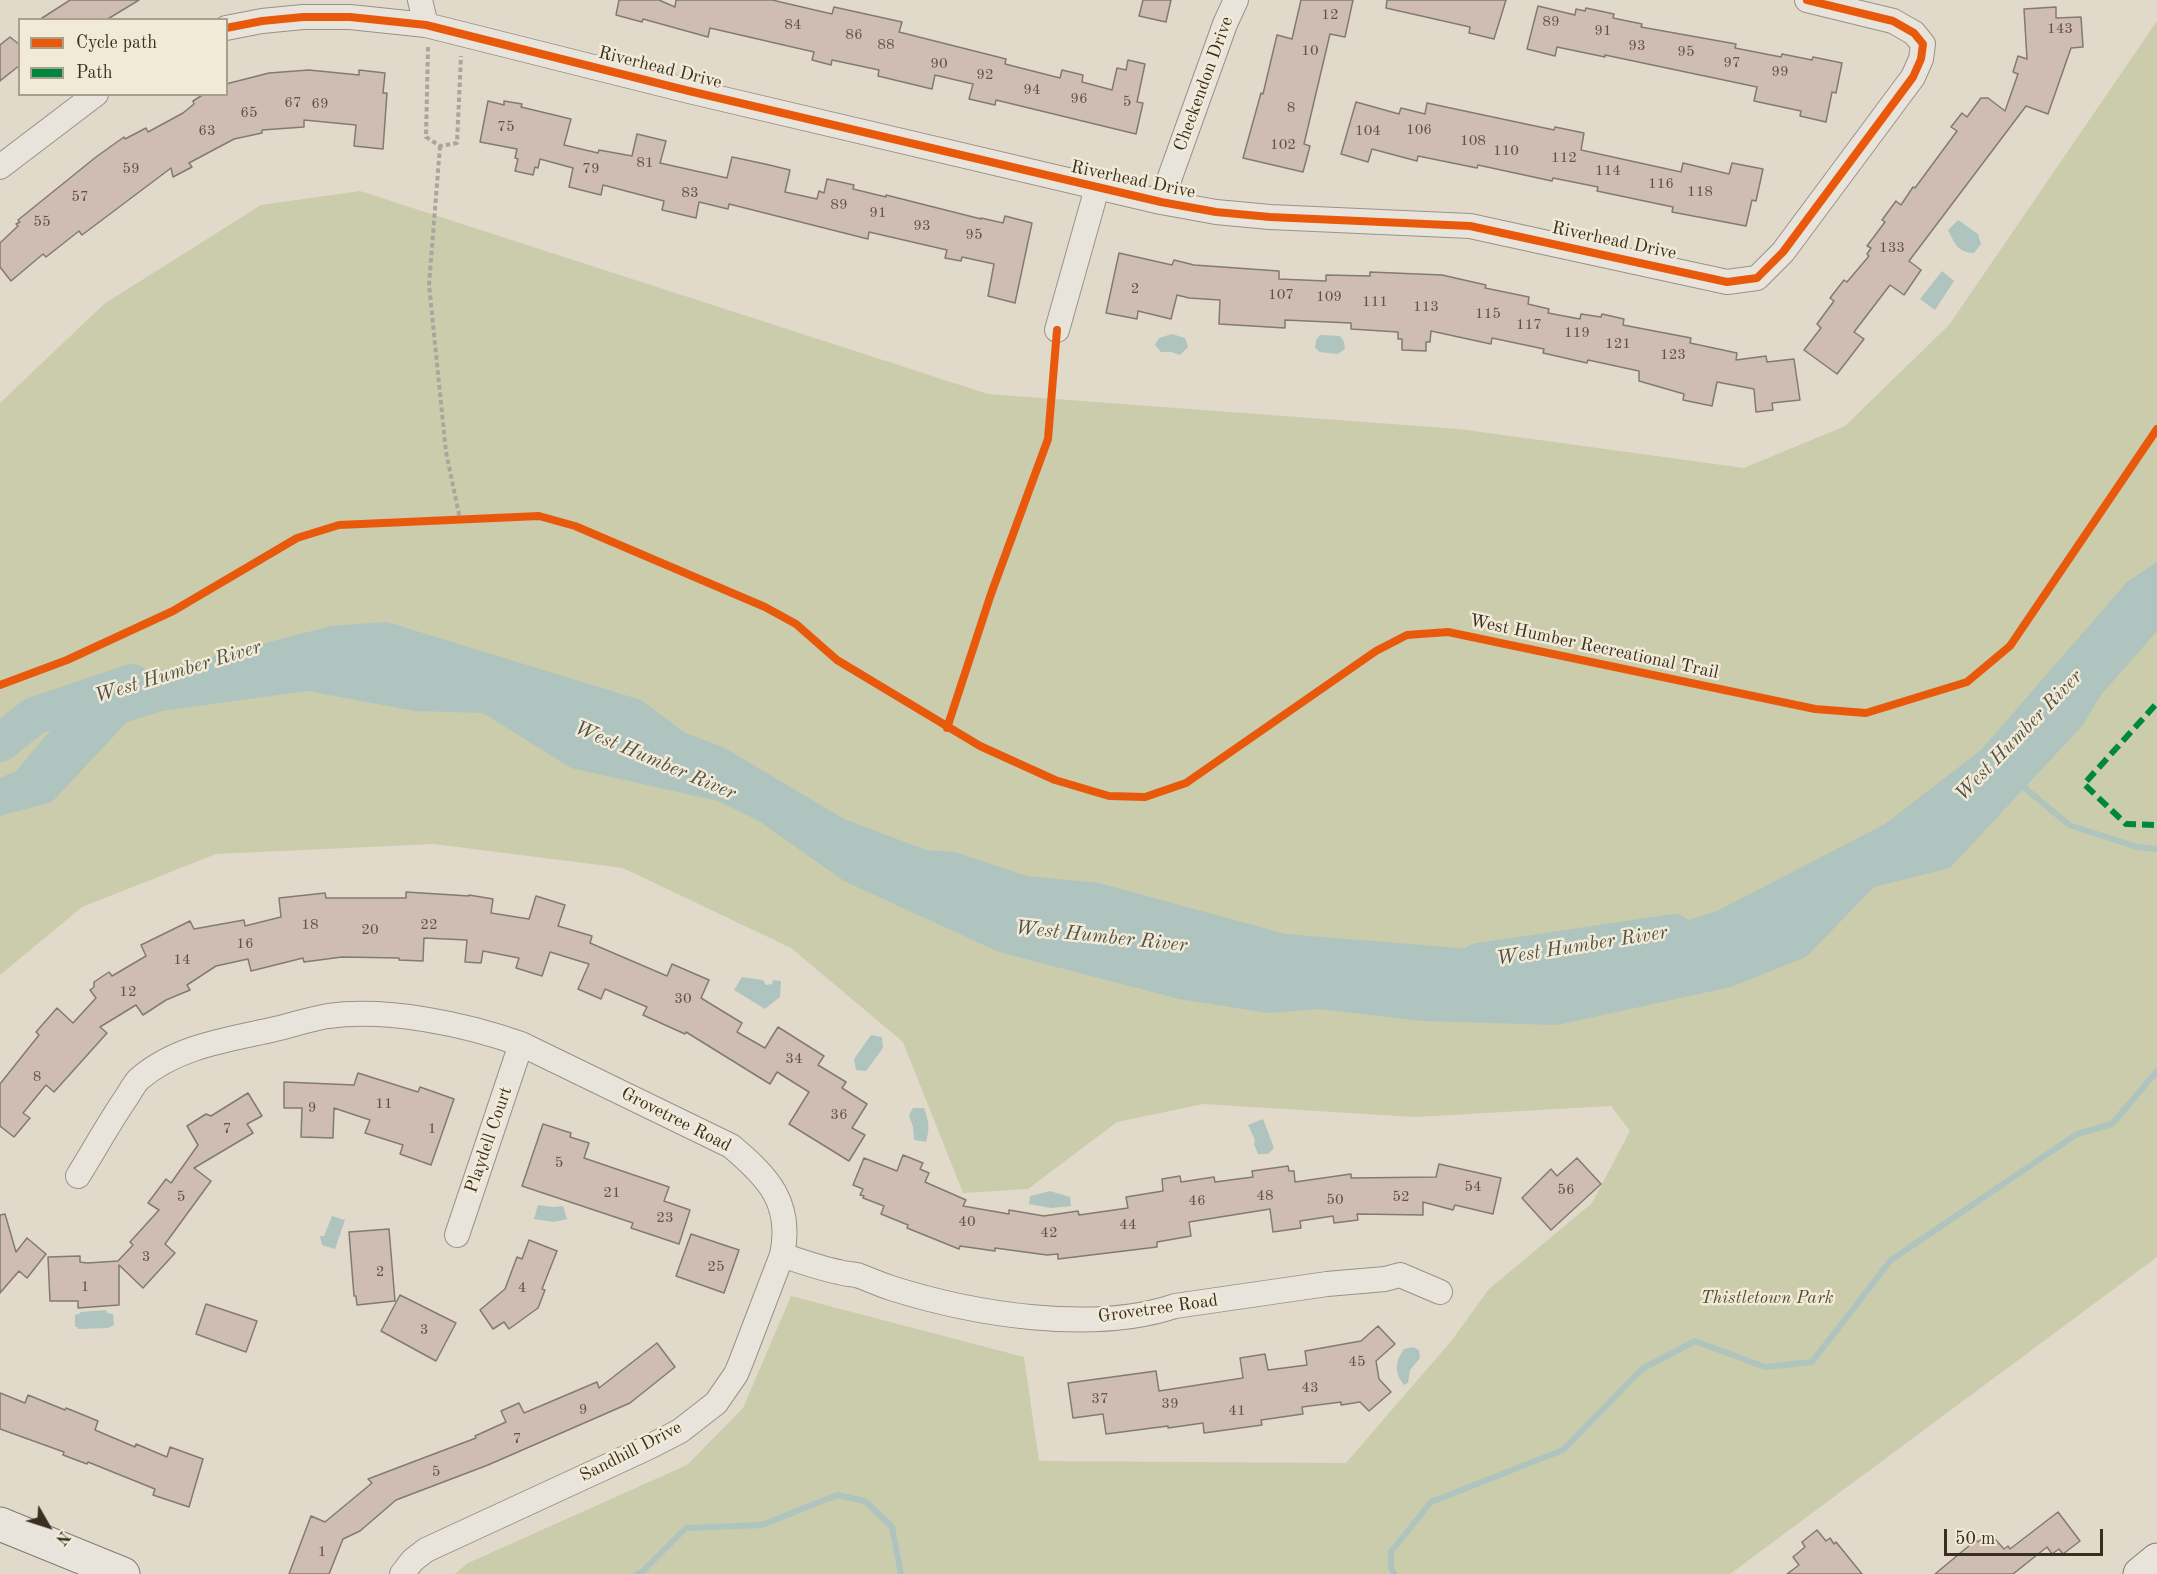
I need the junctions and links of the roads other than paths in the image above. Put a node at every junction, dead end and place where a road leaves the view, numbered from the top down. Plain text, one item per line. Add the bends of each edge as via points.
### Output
1 (420, 0) edge
2 (1236, 0) edge
3 (1807, 0) edge
4 (428, 25) junction
5 (228, 28) edge
6 (93, 96) edge
7 (0, 167) edge
8 (1097, 188) junction
9 (1161, 202) junction
10 (1057, 330) road end
11 (521, 1044) junction
12 (78, 1176) dead end
13 (457, 1235) dead end
14 (782, 1255) junction
15 (1440, 1292) dead end
16 (0, 1524) edge
17 (2157, 1560) edge
18 (123, 1574) edge
19 (402, 1574) edge
20 (2140, 1574) edge

1 - 4 street
2 - 9 street, Checkendon Drive
3 - 9 street, Riverhead Drive via 1893,21 1914,33 1923,44 1921,59 1913,78 1783,252 1757,278 1727,282 1470,226 1216,213
4 - 5 street, Riverhead Drive via 303,16
4 - 8 street, Riverhead Drive
6 - 7 street
8 - 9 street, Riverhead Drive
8 - 10 street
11 - 12 street, Grovetree Road via 433,1020 329,1016 205,1045 168,1059 138,1080
11 - 13 street, Playdell Court
11 - 14 street, Grovetree Road via 731,1146 771,1183 782,1204
14 - 15 street, Grovetree Road via 949,1303 1024,1317 1120,1318 1175,1306 1400,1275
14 - 19 street, Sandhill Drive via 736,1374 716,1403 680,1431 649,1447 426,1550
16 - 18 main road
17 - 20 main road

